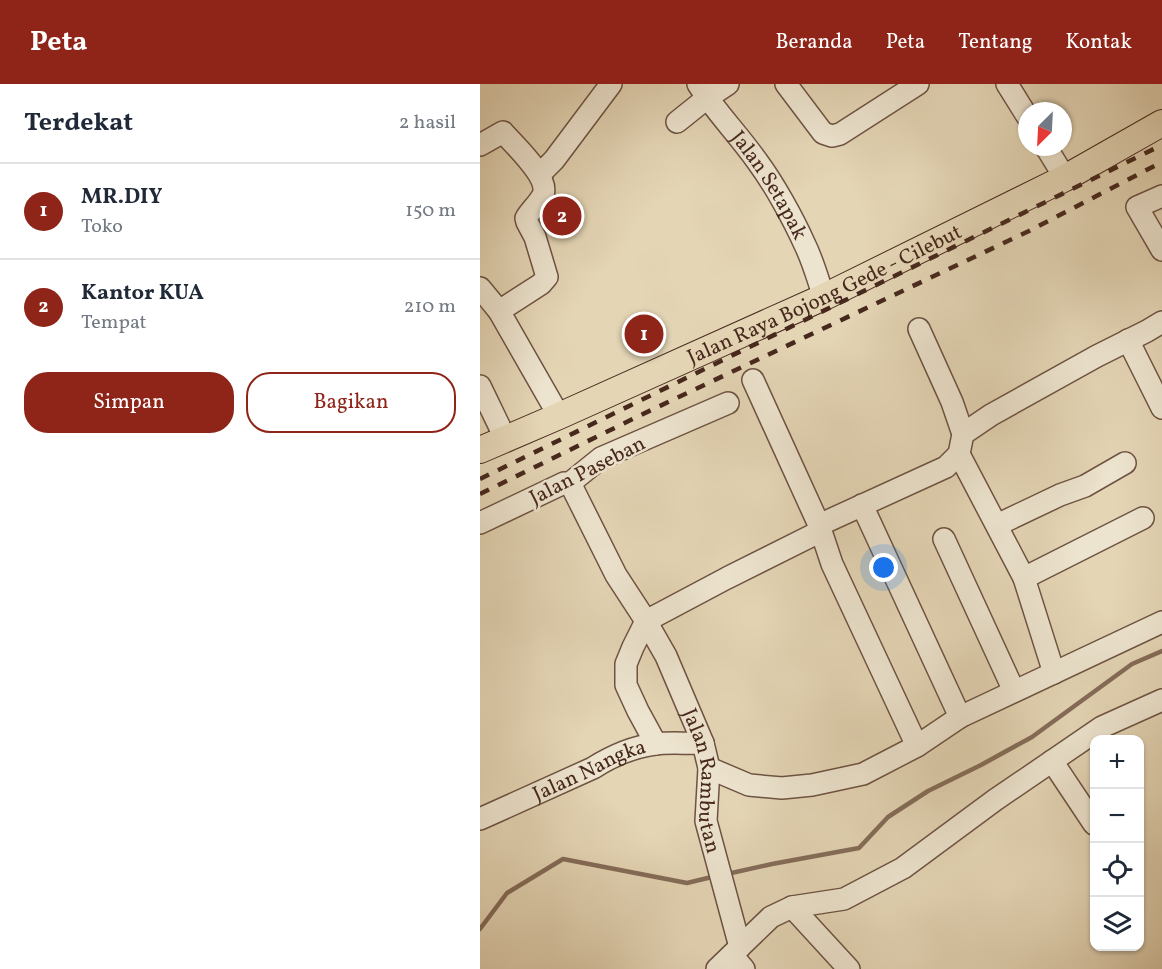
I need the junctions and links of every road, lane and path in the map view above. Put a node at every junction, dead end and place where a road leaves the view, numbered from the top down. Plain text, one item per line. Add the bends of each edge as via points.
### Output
1 (610, 84) edge
2 (728, 84) edge
3 (786, 84) edge
4 (918, 84) edge
5 (1007, 84) edge
6 (702, 91) edge
7 (1018, 102) edge
8 (677, 122) dead end
9 (1162, 123) edge
10 (482, 141) edge
11 (1052, 156) edge
12 (540, 174) junction
13 (1065, 178) junction
14 (1162, 196) edge
15 (1162, 250) edge
16 (480, 288) edge
17 (824, 297) junction
18 (499, 310) junction
19 (1162, 322) edge
20 (920, 329) dead end
21 (1128, 340) junction
22 (753, 380) dead end
23 (480, 386) edge
24 (728, 403) dead end
25 (1162, 408) edge
26 (559, 416) junction
27 (506, 440) junction
28 (961, 444) junction
29 (480, 450) edge
30 (1125, 463) dead end
31 (570, 483) junction
32 (862, 506) junction
33 (1143, 518) dead end
34 (480, 523) edge
35 (997, 525) junction
36 (820, 528) junction
37 (944, 538) dead end
38 (1024, 578) junction
39 (646, 621) junction
40 (1162, 622) edge
41 (1054, 673) junction
42 (1014, 691) junction
43 (1162, 700) edge
44 (960, 717) junction
45 (703, 743) junction
46 (656, 744) junction
47 (917, 746) junction
48 (1052, 761) junction
49 (709, 768) junction
50 (1090, 817) edge
51 (480, 819) edge
52 (792, 907) junction
53 (733, 960) edge
54 (849, 969) edge

1 - 12 street
2 - 6 street
3 - 4 street via 823,133 832,136
5 - 7 street
6 - 8 street
6 - 17 street, Jalan Setapak via 759,163 806,246
9 - 13 main road, Jalan Raya Bojong Gede - Cilebut
10 - 12 street via 503,132
11 - 13 street
12 - 18 street via 542,196 526,218 547,277
13 - 17 main road, Jalan Raya Bojong Gede - Cilebut
14 - 15 street via 1137,207
16 - 18 street
17 - 26 main road, Jalan Raya Bojong Gede - Cilebut
18 - 26 street
19 - 21 street
20 - 28 street via 951,402
21 - 25 street
21 - 28 street via 991,415
22 - 36 street
23 - 27 street
24 - 31 street, Jalan Paseban via 601,458
26 - 27 main road, Jalan Raya Bojong Gede - Cilebut
27 - 29 main road, Jalan Raya Bojong Gede - Cilebut
28 - 32 street via 946,467
28 - 35 street
30 - 35 street via 1085,486
31 - 34 street, Jalan Paseban
31 - 39 street, Jalan Rambutan via 616,575
32 - 36 street
32 - 44 street
33 - 38 street
35 - 38 street
36 - 39 street
36 - 47 street via 832,564
37 - 42 street
38 - 41 street
39 - 45 street, Jalan Rambutan via 666,656
39 - 46 street via 626,664 626,685
40 - 41 street
41 - 42 street
42 - 44 street
43 - 48 street via 1102,727
44 - 47 street
45 - 46 street, Jalan Nangka
45 - 49 street, Jalan Rambutan
46 - 51 street, Jalan Nangka via 622,752
47 - 49 street via 864,774 812,785 749,785
48 - 50 street
48 - 52 street via 903,868 844,899
49 - 53 street, Jalan Rambutan via 706,821 724,886
52 - 53 street via 771,917
52 - 54 street

